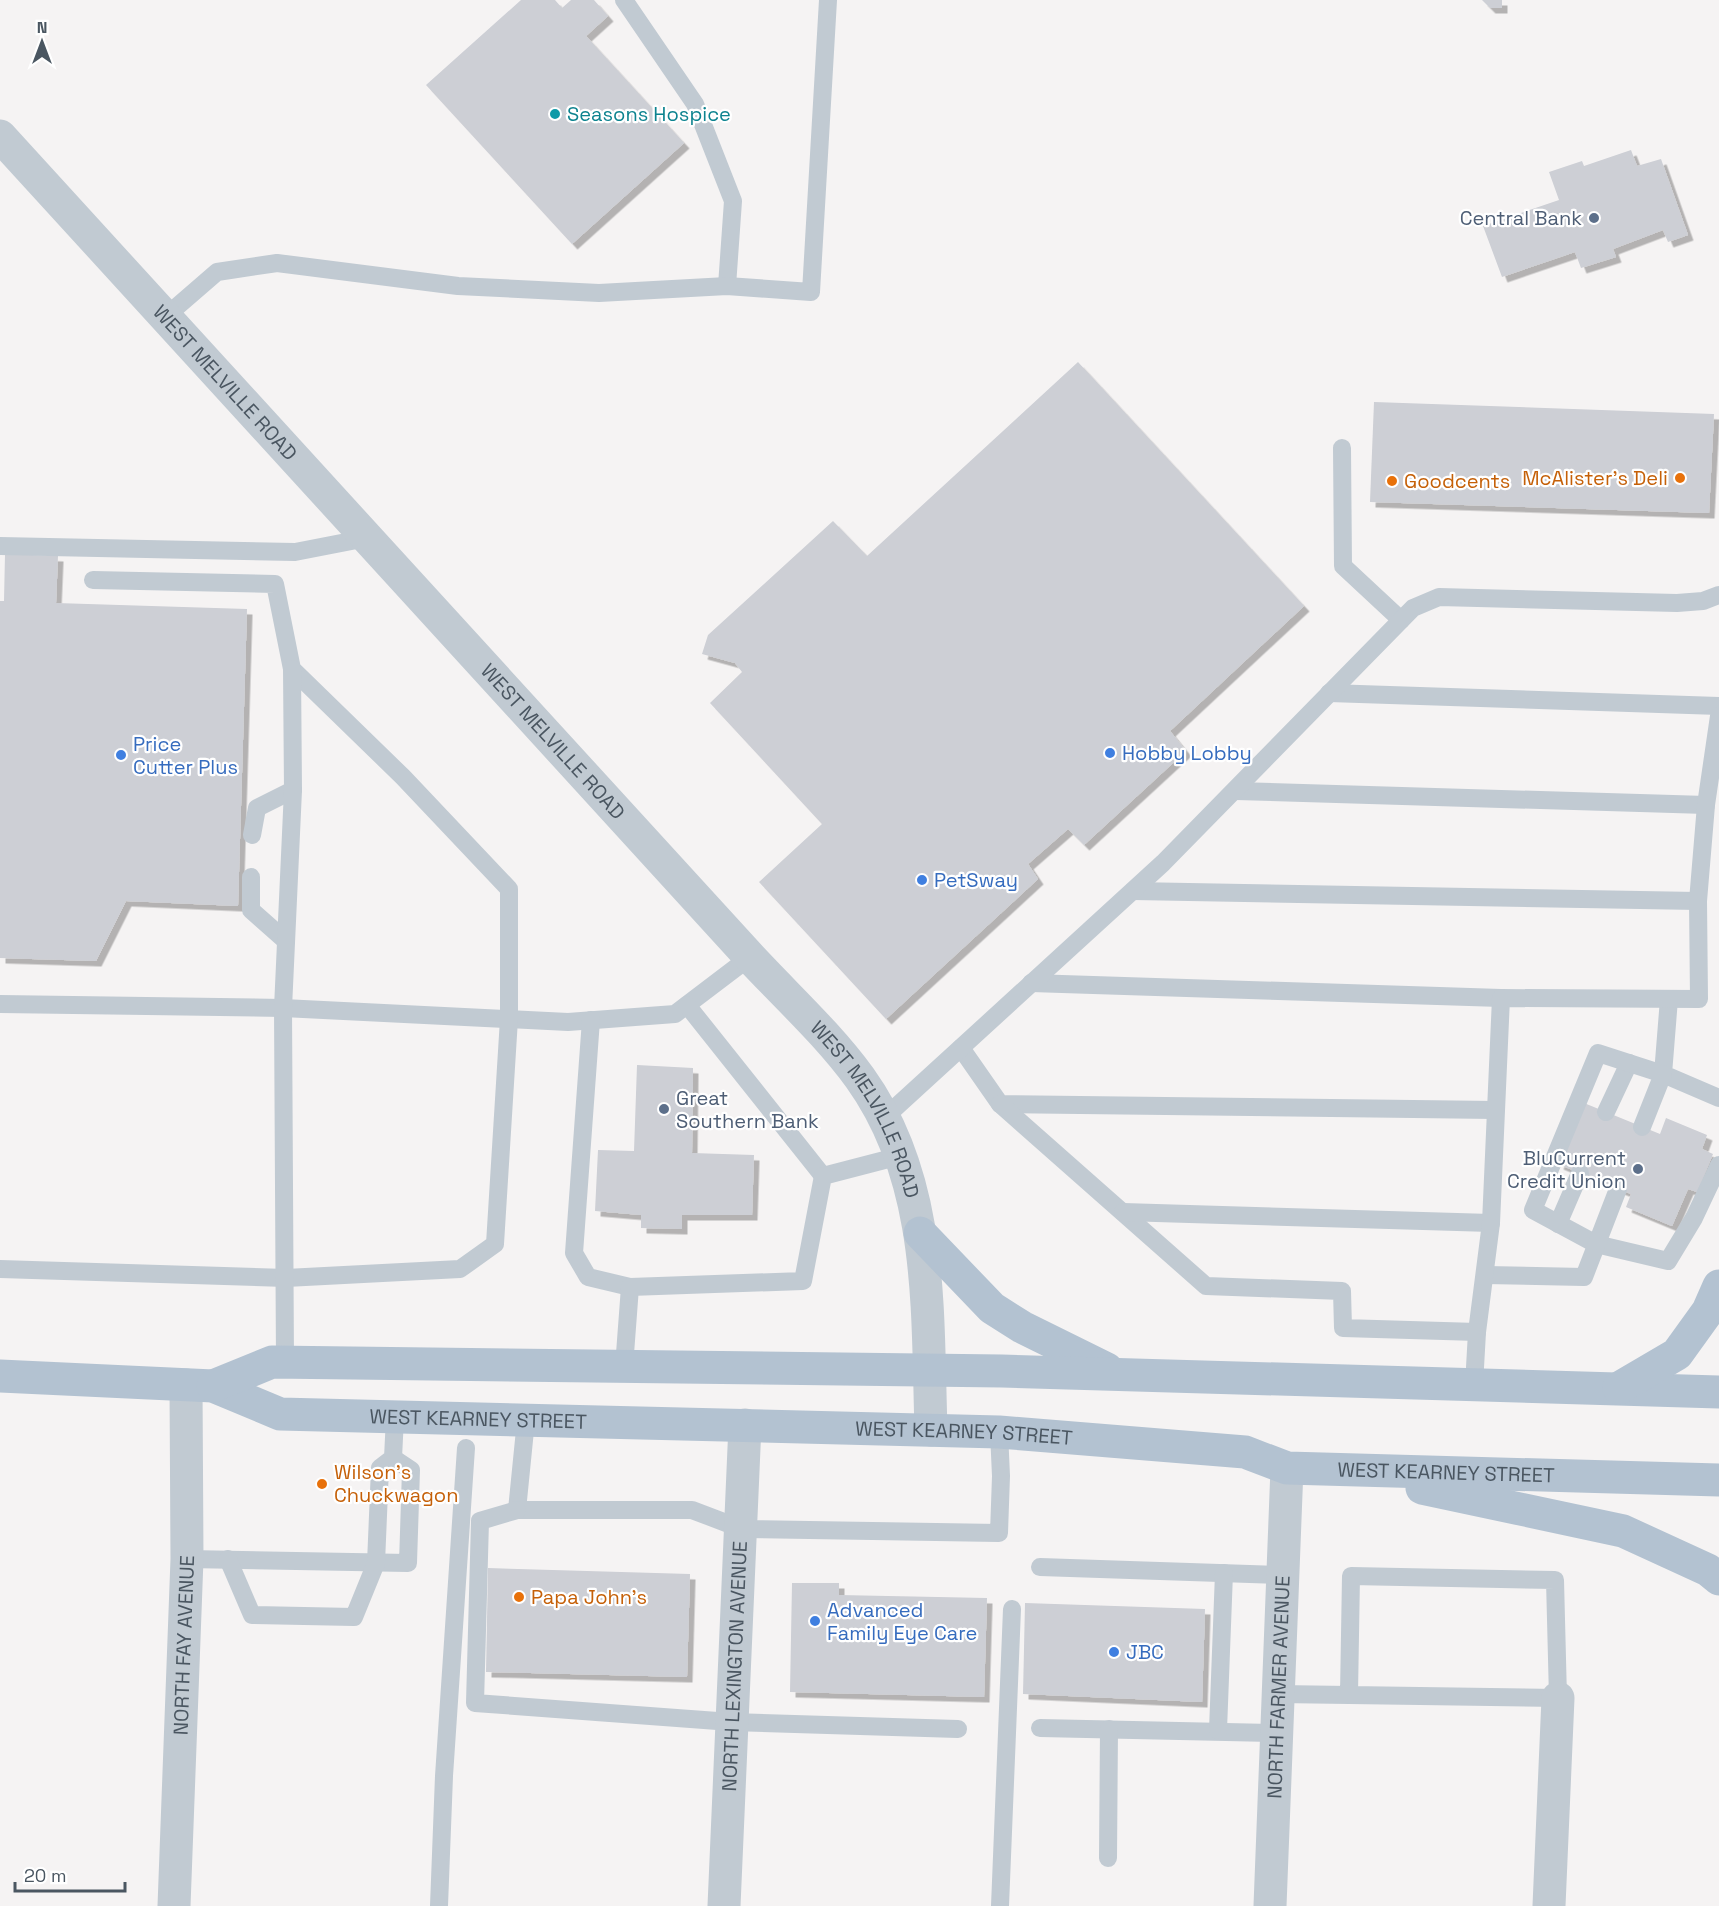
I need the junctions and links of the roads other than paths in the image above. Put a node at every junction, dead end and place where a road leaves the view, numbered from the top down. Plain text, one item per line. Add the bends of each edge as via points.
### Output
1 (624, 0) edge
2 (828, 0) edge
3 (0, 136) edge
4 (727, 286) junction
5 (165, 317) junction
6 (1342, 448) dead end
7 (367, 538) junction
8 (0, 546) edge
9 (93, 580) dead end
10 (1719, 595) edge
11 (1401, 620) junction
12 (292, 669) junction
13 (1329, 693) junction
14 (1719, 706) edge
15 (1719, 716) edge
16 (293, 790) junction
17 (1236, 791) junction
18 (1706, 805) junction
19 (252, 835) dead end
20 (251, 877) dead end
21 (1133, 891) junction
22 (1698, 901) junction
23 (286, 941) junction
24 (750, 957) junction
25 (1031, 983) junction
26 (1501, 998) junction
27 (1669, 999) junction
28 (0, 1004) edge
29 (687, 1005) junction
30 (283, 1008) junction
31 (509, 1019) junction
32 (591, 1020) junction
33 (961, 1048) junction
34 (1629, 1064) junction
35 (1663, 1074) junction
36 (1719, 1098) edge
37 (1000, 1104) junction
38 (1495, 1110) junction
39 (1606, 1112) dead end
40 (884, 1118) junction
41 (1642, 1127) dead end
42 (900, 1156) junction
43 (1719, 1165) edge
44 (1580, 1173) dead end
45 (823, 1176) junction
46 (1618, 1188) dead end
47 (1123, 1212) junction
48 (1491, 1222) junction
49 (1558, 1224) junction
50 (921, 1233) junction
51 (1596, 1244) junction
52 (0, 1269) edge
53 (1485, 1275) junction
54 (286, 1278) junction
55 (1719, 1286) edge
56 (630, 1287) junction
57 (1477, 1332) junction
58 (285, 1362) junction
59 (624, 1367) junction
60 (929, 1371) junction
61 (0, 1376) edge
62 (1123, 1376) junction
63 (199, 1385) junction
64 (1474, 1385) junction
65 (1619, 1388) junction
66 (1719, 1392) edge
67 (395, 1417) junction
68 (526, 1420) junction
69 (745, 1425) junction
70 (931, 1430) junction
71 (999, 1432) junction
72 (466, 1448) dead end
73 (393, 1458) junction
74 (1287, 1468) junction
75 (1347, 1472) junction
76 (1719, 1480) edge
77 (517, 1510) junction
78 (742, 1528) junction
79 (187, 1559) junction
80 (228, 1560) junction
81 (376, 1563) junction
82 (1040, 1567) dead end
83 (1224, 1574) junction
84 (1282, 1575) junction
85 (1719, 1579) edge
86 (1012, 1609) dead end
87 (1278, 1694) junction
88 (1349, 1694) junction
89 (1558, 1698) junction
90 (731, 1722) junction
91 (1040, 1728) dead end
92 (958, 1729) dead end
93 (1109, 1729) junction
94 (1218, 1730) junction
95 (1276, 1733) junction
96 (1108, 1858) dead end
97 (174, 1906) edge
98 (439, 1906) edge
99 (724, 1906) edge
100 (1000, 1906) edge
101 (1270, 1906) edge
102 (1549, 1906) edge

1 - 4 lane via 695,104 733,201
2 - 4 lane via 811,292
3 - 5 street, WEST MELVILLE ROAD
4 - 5 lane via 599,293 458,286 277,263 217,272
5 - 7 street, WEST MELVILLE ROAD
6 - 11 lane via 1343,566
7 - 8 lane via 295,552
7 - 24 street, WEST MELVILLE ROAD
9 - 12 lane via 275,584
10 - 11 lane via 1677,603 1439,597 1413,608
11 - 13 lane
12 - 16 lane
12 - 31 lane via 403,777 509,889
13 - 14 lane
13 - 17 lane
15 - 18 lane
16 - 19 lane via 257,808
16 - 23 lane
17 - 18 lane
17 - 21 lane
18 - 22 lane
20 - 23 lane via 251,910
21 - 22 lane
21 - 25 lane
22 - 27 lane via 1699,999
23 - 30 lane
24 - 29 lane
24 - 40 street, WEST MELVILLE ROAD via 824,1034 861,1079
25 - 26 lane
25 - 33 lane
26 - 27 lane
26 - 38 lane
27 - 35 lane
28 - 30 lane
29 - 32 lane via 675,1014
29 - 45 lane
30 - 31 lane
30 - 54 lane
31 - 32 lane
31 - 54 lane via 495,1244 460,1269
32 - 56 lane via 574,1253 588,1276
33 - 37 lane
33 - 40 lane
34 - 35 lane
34 - 39 lane
34 - 49 lane via 1598,1053 1533,1210
35 - 36 lane
35 - 41 lane
37 - 38 lane
37 - 47 lane
38 - 48 lane
40 - 42 street, WEST MELVILLE ROAD
42 - 45 lane
42 - 50 street, WEST MELVILLE ROAD
43 - 51 lane via 1668,1261
44 - 49 lane
45 - 56 lane via 802,1281
46 - 51 lane
47 - 48 lane
47 - 57 lane via 1206,1286 1342,1291 1343,1328
48 - 53 lane
49 - 51 lane
50 - 60 street, WEST MELVILLE ROAD via 928,1285
50 - 62 main road via 992,1308 1031,1332
51 - 53 lane via 1584,1277
52 - 54 lane
53 - 57 lane
54 - 58 lane
55 - 65 main road via 1708,1311 1677,1354
56 - 59 lane
57 - 64 lane
58 - 59 main road, WEST KEARNEY STREET
58 - 63 main road, WEST KEARNEY STREET via 272,1362
59 - 60 main road, WEST KEARNEY STREET
60 - 62 main road, WEST KEARNEY STREET
60 - 70 street, WEST MELVILLE ROAD
61 - 63 main road, WEST KEARNEY STREET
62 - 64 main road, WEST KEARNEY STREET
63 - 67 main road, WEST KEARNEY STREET via 280,1414
63 - 79 street, NORTH FAY AVENUE
64 - 65 main road, WEST KEARNEY STREET
65 - 66 main road, WEST KEARNEY STREET
67 - 68 main road, WEST KEARNEY STREET
67 - 73 lane
68 - 69 main road, WEST KEARNEY STREET
68 - 77 lane
69 - 70 main road, WEST KEARNEY STREET
69 - 78 street, NORTH LEXINGTON AVENUE
70 - 71 main road, WEST KEARNEY STREET
71 - 74 main road, WEST KEARNEY STREET via 1245,1452
71 - 78 lane via 999,1533
72 - 98 lane
73 - 81 lane via 380,1468
73 - 81 lane via 411,1470 408,1563
74 - 75 main road, WEST KEARNEY STREET
74 - 84 street, NORTH FARMER AVENUE
75 - 76 main road, WEST KEARNEY STREET
75 - 85 main road via 1623,1531 1708,1570
77 - 78 lane via 692,1510
77 - 90 lane via 480,1521 475,1703
78 - 90 street, NORTH LEXINGTON AVENUE
79 - 80 lane
79 - 97 street, NORTH FAY AVENUE
80 - 81 lane
80 - 81 lane via 252,1615 354,1617
82 - 83 lane
83 - 84 lane
83 - 94 lane
84 - 87 street, NORTH FARMER AVENUE
86 - 100 lane
87 - 88 lane
87 - 95 street, NORTH FARMER AVENUE
88 - 89 lane
88 - 89 lane via 1351,1576 1362,1576 1555,1580
89 - 102 street
90 - 92 lane
90 - 99 street, NORTH LEXINGTON AVENUE
91 - 93 lane
93 - 94 lane
93 - 96 lane
94 - 95 lane
95 - 101 street, NORTH FARMER AVENUE

